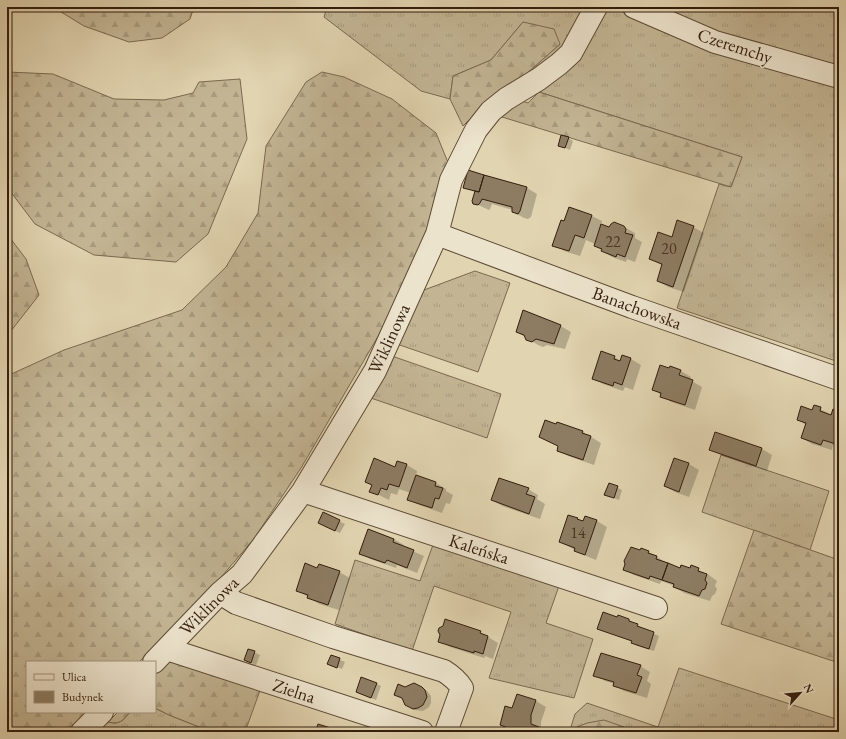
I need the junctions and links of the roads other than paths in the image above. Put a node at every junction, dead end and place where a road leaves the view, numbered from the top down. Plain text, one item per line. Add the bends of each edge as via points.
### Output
1 (596, 7) edge
2 (634, 7) edge
3 (839, 77) edge
4 (437, 234) junction
5 (839, 379) edge
6 (303, 491) junction
7 (220, 593) junction
8 (656, 608) dead end
9 (160, 656) edge
10 (101, 713) edge
11 (82, 732) edge
12 (422, 732) edge
13 (446, 732) edge

1 - 4 street, Wiklinowa via 572,53 539,79 506,99 476,130 452,180
2 - 3 street, Czeremchy via 715,42
4 - 5 street, Banachowska via 632,307
4 - 6 street, Wiklinowa via 375,371
6 - 7 street, Wiklinowa via 242,574
6 - 8 street, Kaleńska
7 - 9 street, Wiklinowa
7 - 13 street via 236,603 453,677 462,688
9 - 12 street, Zielna
10 - 11 street

